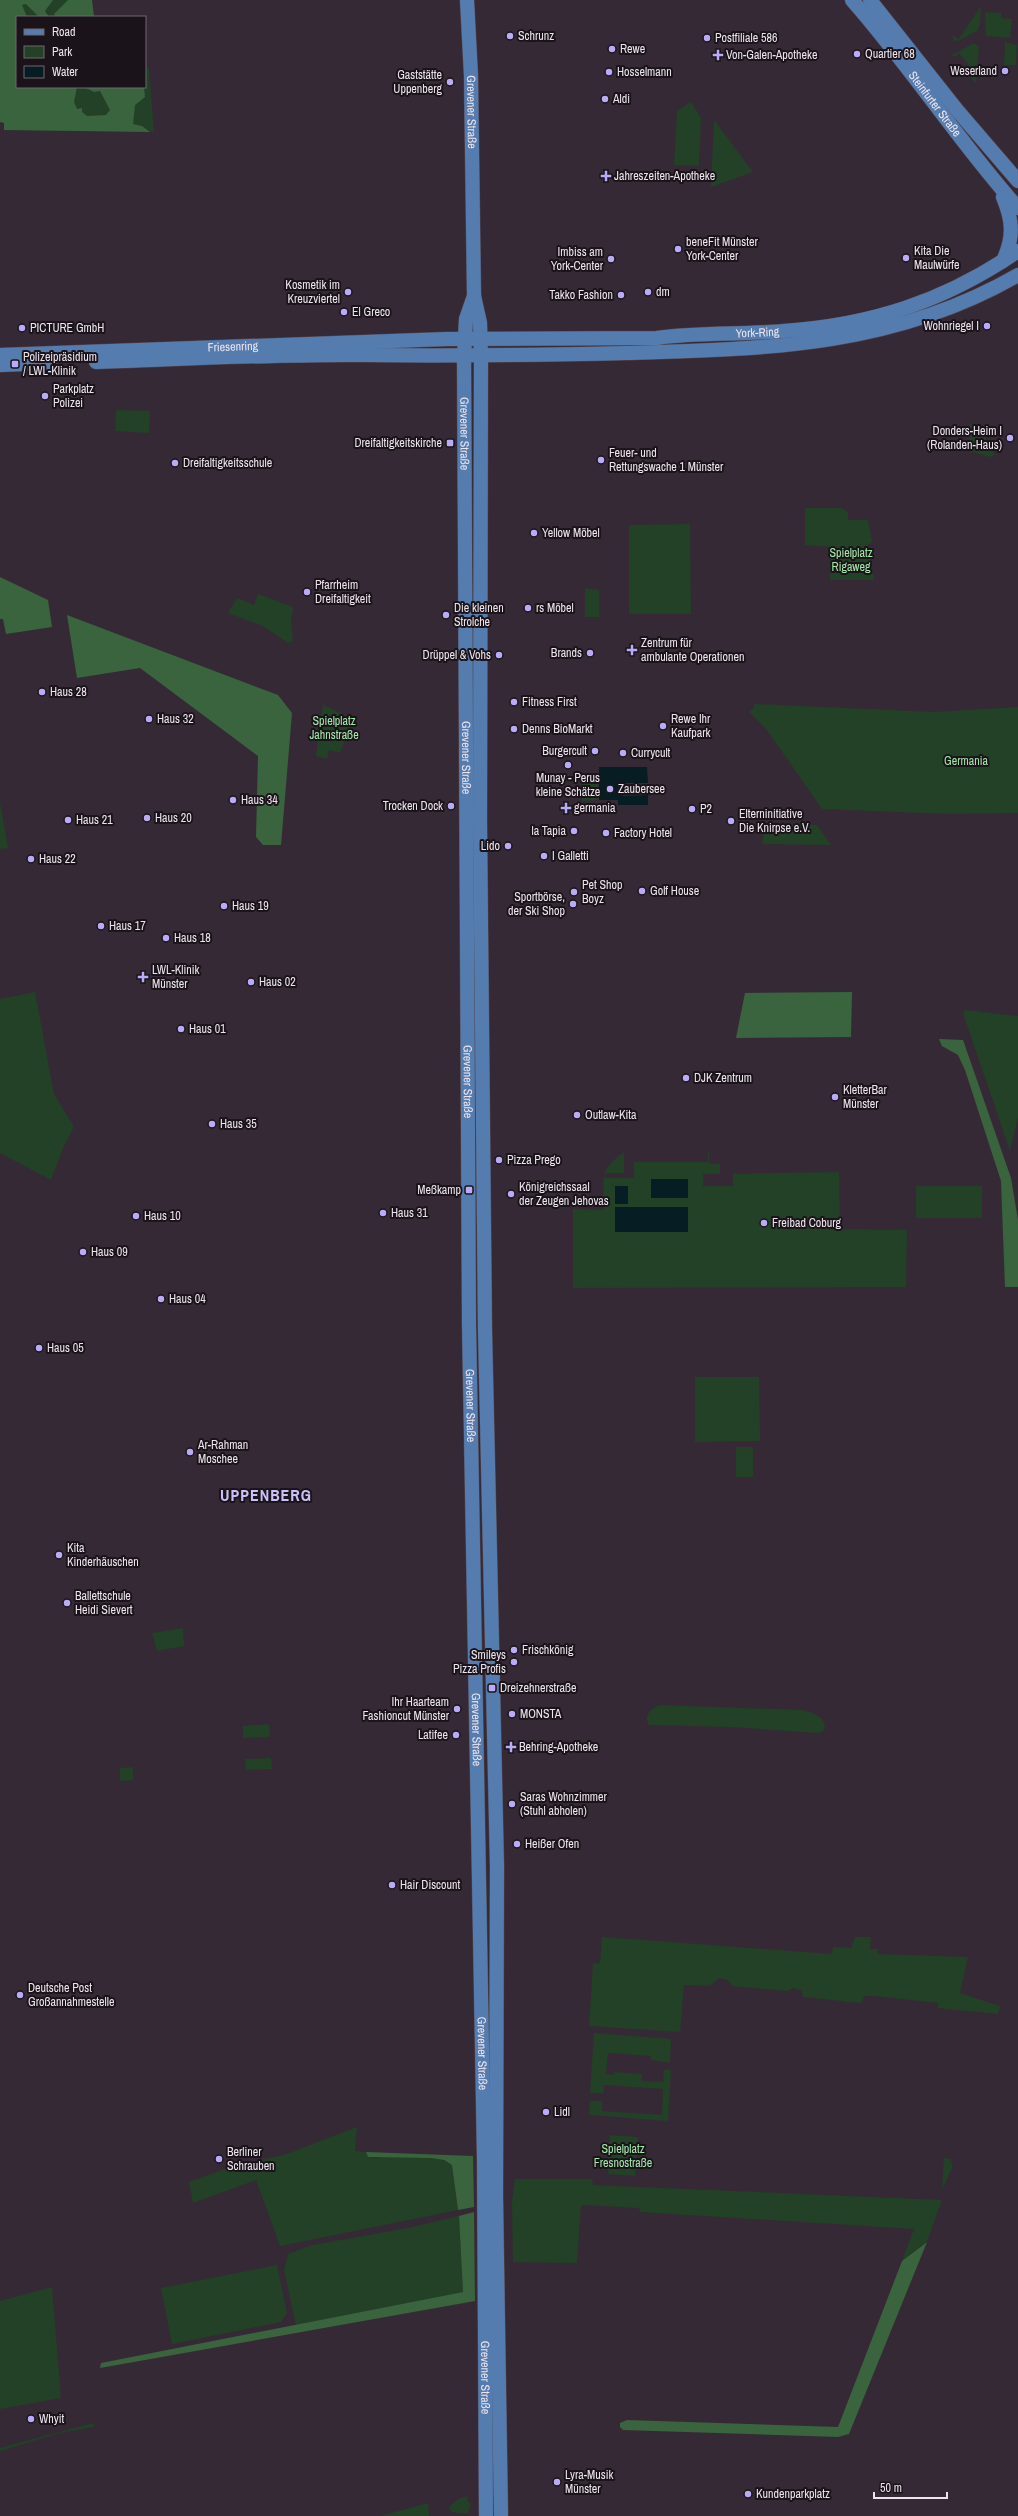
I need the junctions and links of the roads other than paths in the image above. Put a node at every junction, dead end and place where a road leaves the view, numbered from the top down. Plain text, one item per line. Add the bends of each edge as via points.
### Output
1 (467, 0) edge
2 (852, 0) edge
3 (870, 0) edge
4 (1018, 181) edge
5 (1000, 187) junction
6 (1018, 208) edge
7 (1018, 251) edge
8 (1003, 261) junction
9 (1014, 278) edge
10 (474, 296) junction
11 (465, 339) junction
12 (481, 339) junction
13 (0, 355) edge
14 (464, 356) junction
15 (481, 356) junction
16 (0, 365) edge
17 (486, 2516) edge
18 (501, 2516) edge

1 - 10 main road, Grevener Straße via 471,76
2 - 5 main road, Steinfurter Straße via 900,57
3 - 4 main road, Steinfurter Straße
5 - 6 main road, Steinfurter Straße
5 - 8 main road via 1012,226 1010,243
7 - 8 main road, York-Ring
8 - 12 main road, York-Ring via 956,289 926,302 884,316 831,326 784,331 689,333 657,338
9 - 15 main road, York-Ring via 953,308 921,320 836,339 700,350
10 - 11 main road, Grevener Straße via 466,319
10 - 12 main road, Grevener Straße
11 - 12 main road, York-Ring
11 - 13 main road, Friesenring
11 - 14 main road, Grevener Straße
12 - 15 main road, Grevener Straße
14 - 15 main road, York-Ring
14 - 16 main road, Friesenring via 326,355
14 - 17 main road, Grevener Straße via 469,1326 484,2136
15 - 18 main road, Grevener Straße via 480,820 485,1330 497,1866 496,2196

